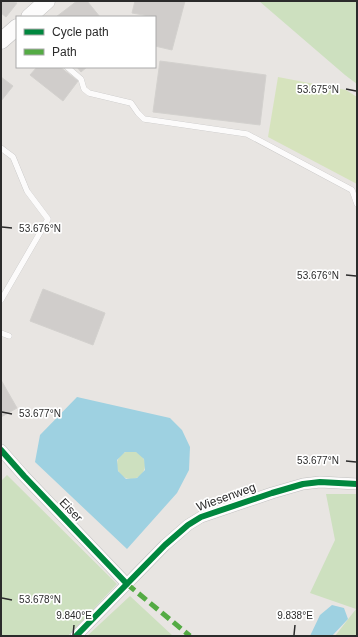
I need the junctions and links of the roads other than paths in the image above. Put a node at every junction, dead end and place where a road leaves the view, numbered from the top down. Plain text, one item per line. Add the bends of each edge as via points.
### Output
1 (47, 1) edge
2 (30, 16) edge
3 (16, 28) edge
4 (1, 41) edge
5 (68, 68) edge
6 (1, 148) edge
7 (357, 204) edge
8 (1, 300) edge
9 (1, 332) edge
10 (9, 336) dead end
11 (1, 450) edge
12 (357, 484) edge
13 (127, 584) junction
14 (76, 636) edge

1 - 2 main road
3 - 4 main road
5 - 7 lane via 81,79 84,89 89,93 131,103 144,118 247,134 352,190
6 - 8 lane via 12,157 27,191 48,219
9 - 10 lane
11 - 13 street, Eiser
12 - 13 street, Wiesenweg via 303,484 201,517 164,545
13 - 14 street, Wiesenweg

